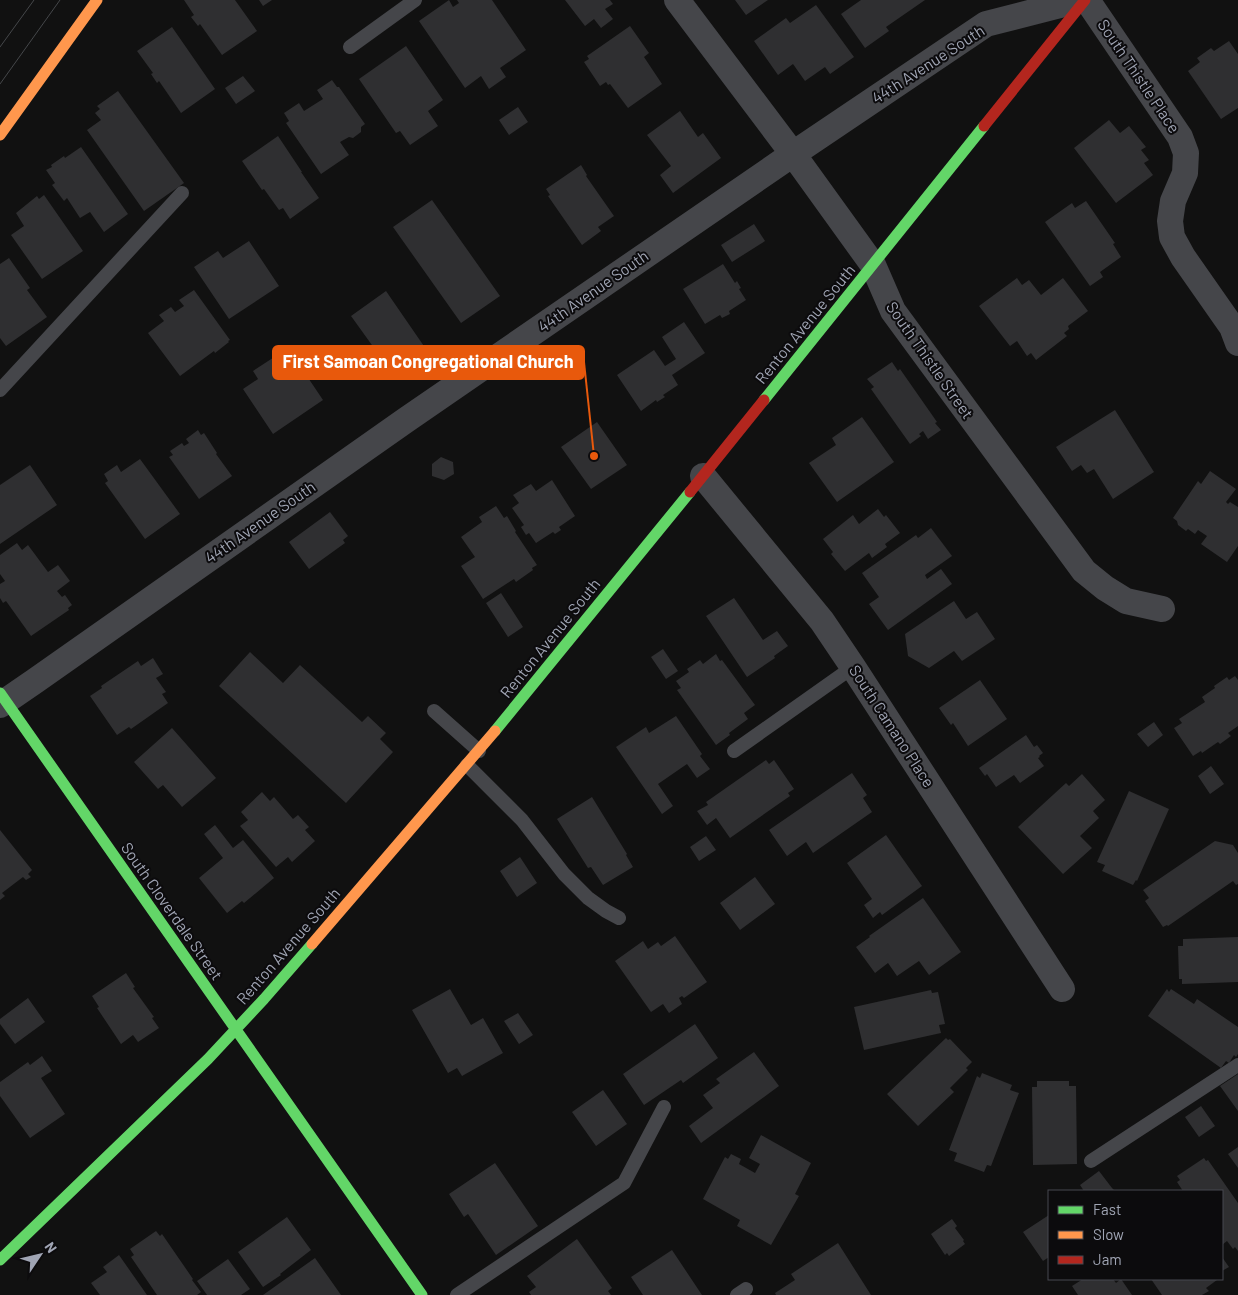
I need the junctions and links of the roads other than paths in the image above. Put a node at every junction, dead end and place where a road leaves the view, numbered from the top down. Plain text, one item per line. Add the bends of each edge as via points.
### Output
1 (97, 0) edge
2 (415, 0) edge
3 (677, 0) edge
4 (1080, 0) edge
5 (1086, 0) edge
6 (350, 47) dead end
7 (0, 135) edge
8 (793, 154) junction
9 (182, 193) dead end
10 (873, 265) junction
11 (1238, 343) edge
12 (0, 390) edge
13 (703, 476) junction
14 (1162, 610) dead end
15 (853, 667) junction
16 (2, 699) edge
17 (434, 711) dead end
18 (479, 751) junction
19 (734, 751) dead end
20 (467, 765) junction
21 (619, 918) dead end
22 (1062, 989) dead end
23 (236, 1030) junction
24 (1238, 1065) edge
25 (664, 1107) dead end
26 (1091, 1161) dead end
27 (0, 1260) edge
28 (422, 1295) edge
29 (457, 1295) edge

1 - 7 main road
2 - 6 lane
3 - 8 street, South Thistle Street
4 - 8 street, 44th Avenue South via 986,24
5 - 10 main road, Renton Avenue South
5 - 11 street, South Thistle Place via 1180,137 1186,153 1185,173 1170,221 1172,237 1232,327
8 - 10 street, South Thistle Street
8 - 16 street, 44th Avenue South via 406,420 35,681
9 - 12 lane
10 - 13 main road, Renton Avenue South
10 - 14 street, South Thistle Street via 893,311 1084,571 1126,601
13 - 15 street, South Camano Place via 822,621
13 - 18 main road, Renton Avenue South
15 - 19 lane
15 - 22 street, South Camano Place
16 - 23 main road, South Cloverdale Street
17 - 18 lane
18 - 20 main road, Renton Avenue South
20 - 21 lane via 522,820 564,874 588,898
20 - 23 main road, Renton Avenue South
23 - 27 main road, Renton Avenue South
23 - 28 main road, South Cloverdale Street
24 - 26 lane
25 - 29 lane via 624,1183

